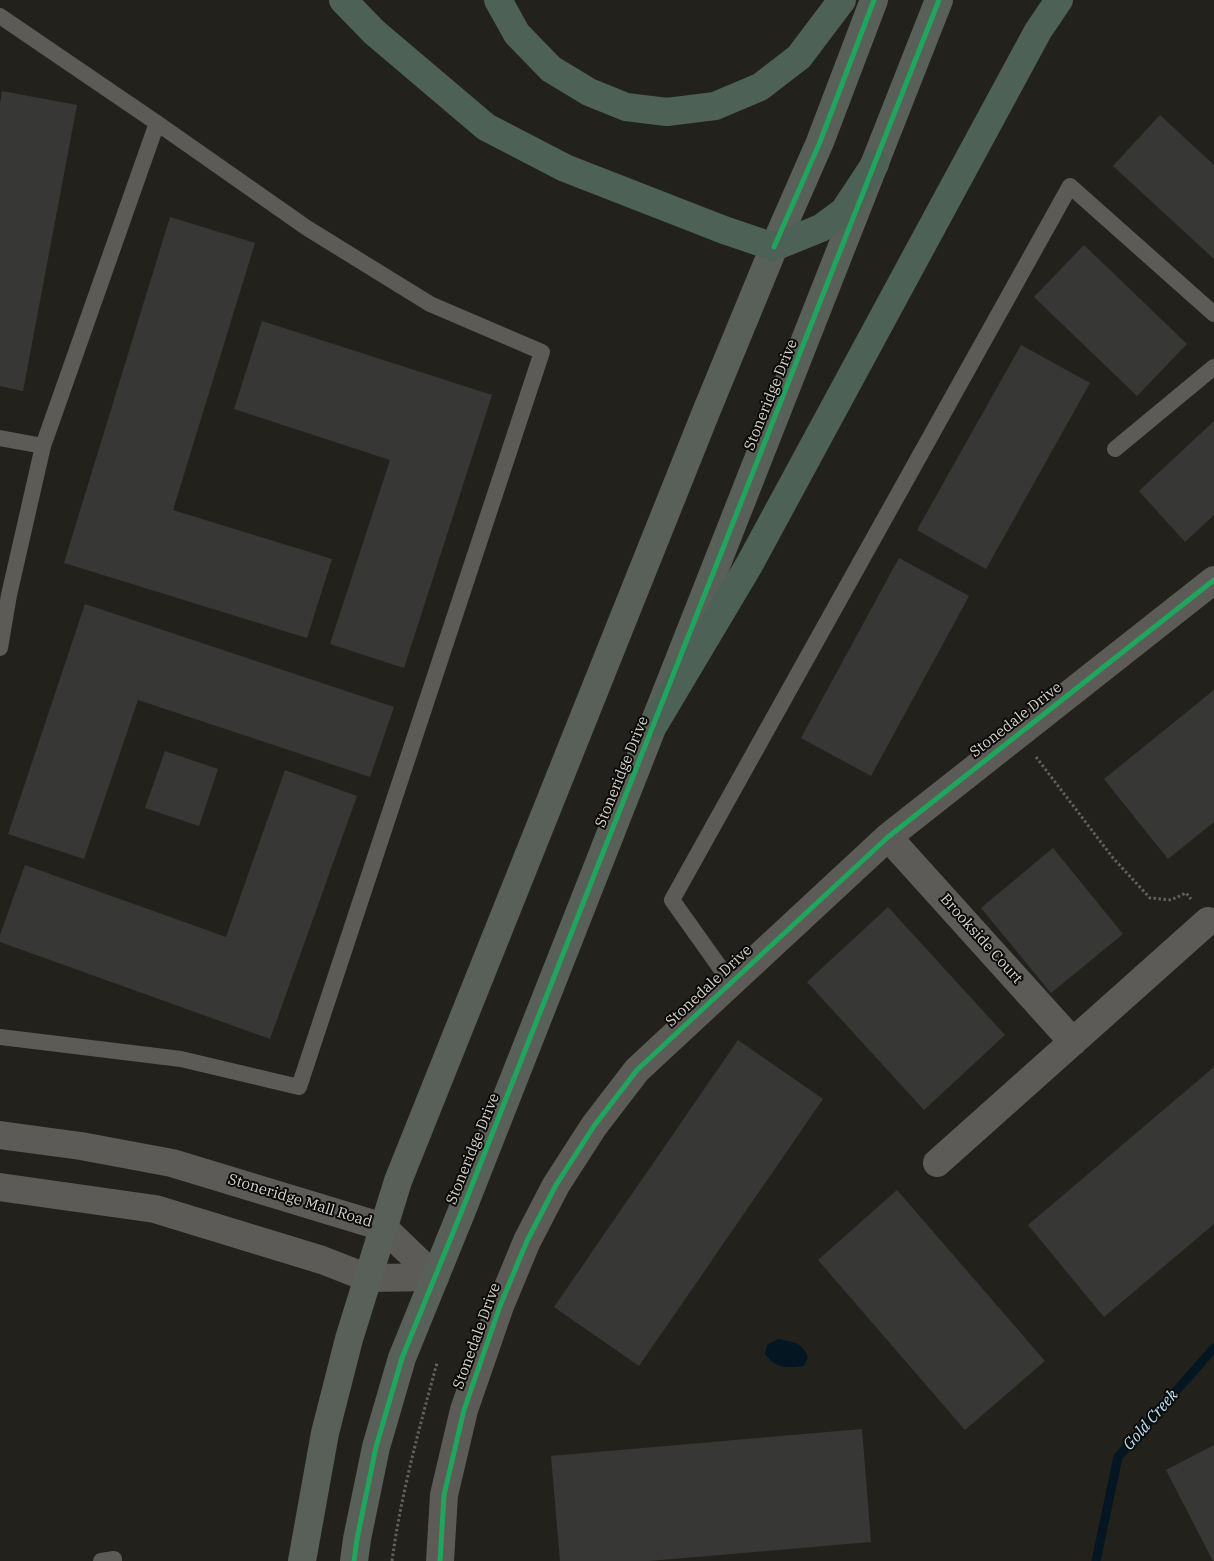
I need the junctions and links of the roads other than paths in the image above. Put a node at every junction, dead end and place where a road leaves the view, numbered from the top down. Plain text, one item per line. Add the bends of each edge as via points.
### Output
1 (343, 0) edge
2 (498, 0) edge
3 (842, 0) edge
4 (874, 0) edge
5 (939, 0) edge
6 (1059, 0) edge
7 (0, 16) edge
8 (157, 123) junction
9 (875, 164) junction
10 (774, 247) junction
11 (1214, 314) edge
12 (1214, 367) edge
13 (0, 438) edge
14 (44, 446) junction
15 (1115, 449) dead end
16 (1214, 580) edge
17 (0, 648) edge
18 (655, 723) junction
19 (888, 837) junction
20 (1208, 921) road end
21 (731, 983) junction
22 (0, 1037) edge
23 (1073, 1042) junction
24 (0, 1135) edge
25 (937, 1163) dead end
26 (0, 1187) edge
27 (383, 1227) junction
28 (435, 1277) junction
29 (368, 1278) junction
30 (101, 1561) edge
31 (114, 1561) edge
32 (302, 1561) edge
33 (354, 1561) edge
34 (440, 1561) edge

1 - 10 highway via 374,32 486,127 565,168
2 - 3 highway via 517,34 552,69 588,92 626,108 667,112 715,106 760,87 800,56
4 - 10 main road via 820,142
5 - 9 main road, Stoneridge Drive
6 - 18 highway via 1038,31 749,566
7 - 8 lane
8 - 14 lane
8 - 22 lane via 307,228 430,304 542,352 299,1087 181,1059
9 - 10 highway via 844,211 821,228
9 - 18 main road, Stoneridge Drive
10 - 27 main road via 401,1172
11 - 21 lane via 1070,186 672,900
12 - 15 lane
13 - 14 lane
14 - 17 lane
16 - 19 street, Stonedale Drive
18 - 28 main road, Stoneridge Drive
19 - 21 street, Stonedale Drive
19 - 23 street, Brookside Court
20 - 23 street
21 - 34 street, Stonedale Drive via 637,1070 556,1185 527,1240 464,1410 444,1495
23 - 25 street
24 - 27 street, Stoneridge Mall Road via 172,1163
26 - 29 street via 155,1209 322,1260
27 - 28 street, Stoneridge Mall Road
27 - 29 main road
28 - 29 street
28 - 33 main road, Stoneridge Drive via 402,1358 376,1447
29 - 32 main road via 325,1433
30 - 31 lane

